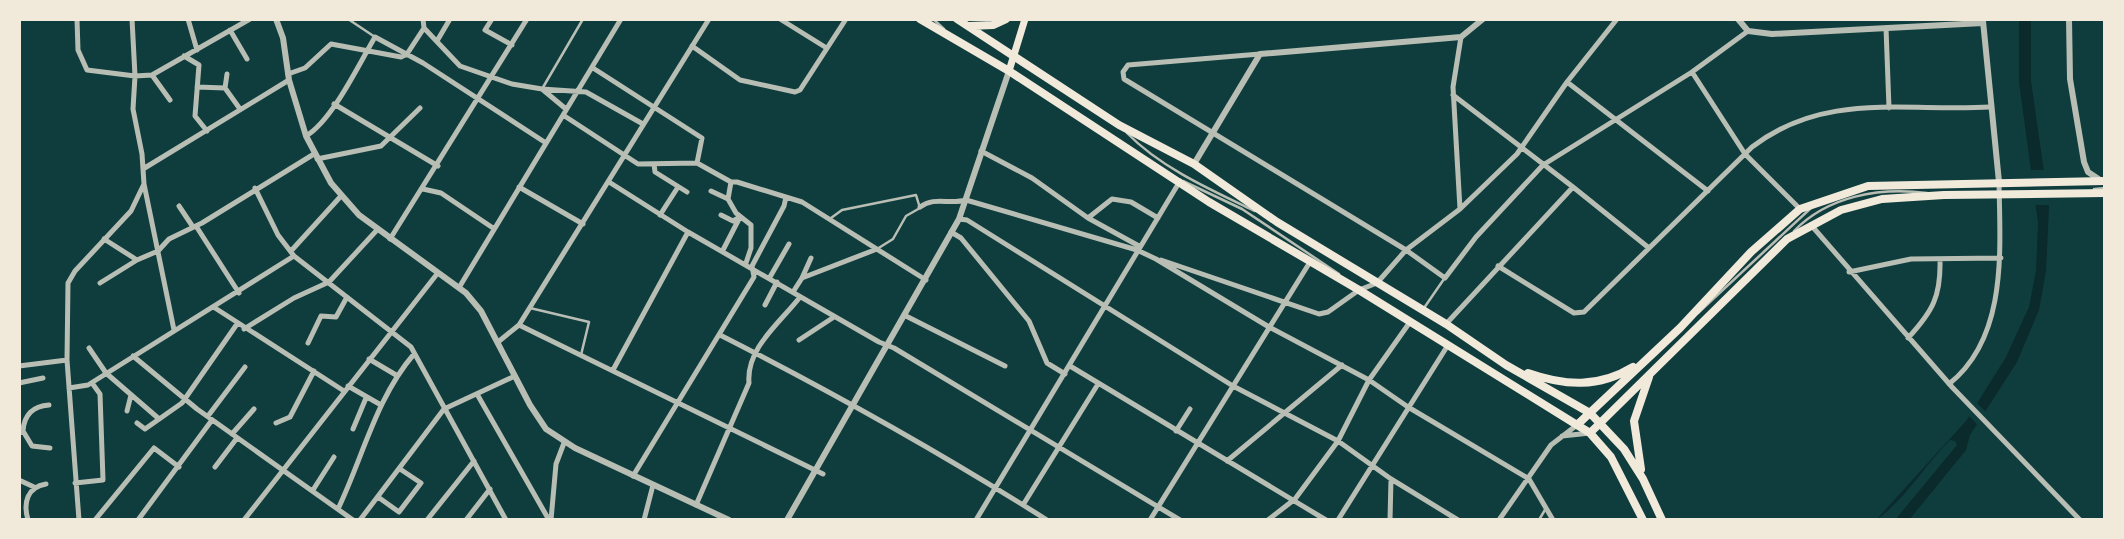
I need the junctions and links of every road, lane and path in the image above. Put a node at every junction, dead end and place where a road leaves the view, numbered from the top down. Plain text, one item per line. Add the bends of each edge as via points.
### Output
1 (77, 19) edge
2 (132, 19) edge
3 (188, 19) edge
4 (250, 19) edge
5 (276, 19) edge
6 (348, 19) edge
7 (423, 19) edge
8 (450, 19) edge
9 (492, 19) edge
10 (527, 19) edge
11 (583, 19) edge
12 (621, 19) edge
13 (709, 19) edge
14 (780, 19) edge
15 (846, 19) edge
16 (920, 19) edge
17 (933, 19) edge
18 (957, 19) edge
19 (1006, 19) edge
20 (1025, 19) edge
21 (1483, 19) edge
22 (1617, 19) edge
23 (1738, 19) edge
24 (2069, 19) edge
25 (1983, 21) edge
26 (969, 26) junction
27 (424, 27) junction
28 (1886, 28) junction
29 (230, 30) junction
30 (1748, 31) junction
31 (949, 34) junction
32 (375, 37) junction
33 (1461, 37) junction
34 (437, 41) junction
35 (512, 45) junction
36 (692, 46) junction
37 (825, 47) junction
38 (197, 50) junction
39 (366, 51) junction
40 (407, 54) junction
41 (1260, 54) junction
42 (1016, 55) junction
43 (184, 57) junction
44 (247, 60) dead end
45 (593, 68) junction
46 (1009, 71) junction
47 (1692, 72) junction
48 (227, 74) dead end
49 (152, 75) junction
50 (135, 76) junction
51 (289, 77) junction
52 (492, 77) junction
53 (1567, 82) junction
54 (197, 88) junction
55 (225, 88) junction
56 (542, 89) junction
57 (578, 91) junction
58 (1453, 95) junction
59 (170, 100) dead end
60 (479, 100) junction
61 (334, 104) junction
62 (656, 105) junction
63 (1990, 107) junction
64 (420, 108) dead end
65 (1889, 108) junction
66 (240, 109) junction
67 (564, 112) junction
68 (1616, 119) junction
69 (643, 124) junction
70 (1119, 125) junction
71 (207, 131) junction
72 (1212, 133) junction
73 (306, 135) junction
74 (391, 138) junction
75 (546, 143) junction
76 (1521, 147) junction
77 (981, 151) junction
78 (622, 155) junction
79 (1745, 155) junction
80 (316, 156) junction
81 (696, 163) junction
82 (654, 164) junction
83 (1194, 164) junction
84 (1543, 164) junction
85 (438, 166) junction
86 (143, 169) junction
87 (1180, 181) junction
88 (2105, 181) edge
89 (609, 182) junction
90 (2002, 182) junction
91 (731, 183) junction
92 (144, 184) junction
93 (519, 187) junction
94 (678, 187) junction
95 (1573, 187) junction
96 (255, 188) junction
97 (424, 189) junction
98 (711, 191) dead end
99 (1708, 191) junction
100 (2105, 191) edge
101 (687, 192) dead end
102 (1944, 195) junction
103 (2003, 195) junction
104 (341, 196) junction
105 (786, 197) junction
106 (728, 199) junction
107 (966, 200) junction
108 (1819, 203) junction
109 (179, 206) dead end
110 (919, 207) junction
111 (1460, 209) junction
112 (1800, 209) junction
113 (660, 215) junction
114 (721, 215) dead end
115 (740, 217) junction
116 (831, 218) junction
117 (1088, 218) junction
118 (1158, 218) junction
119 (959, 219) junction
120 (1277, 222) junction
121 (583, 224) junction
122 (1811, 225) junction
123 (194, 227) junction
124 (493, 228) junction
125 (377, 230) junction
126 (688, 232) junction
127 (951, 232) junction
128 (104, 239) junction
129 (390, 239) junction
130 (1787, 239) junction
131 (789, 244) dead end
132 (1138, 248) junction
133 (1649, 248) junction
134 (877, 249) junction
135 (723, 250) junction
136 (1406, 250) junction
137 (158, 251) junction
138 (292, 254) junction
139 (811, 258) dead end
140 (2001, 258) junction
141 (1156, 259) junction
142 (1940, 259) junction
143 (137, 260) junction
144 (1310, 262) junction
145 (749, 265) junction
146 (1498, 266) junction
147 (1849, 272) junction
148 (437, 274) junction
149 (770, 277) junction
150 (802, 278) junction
151 (1445, 278) junction
152 (926, 280) junction
153 (329, 282) junction
154 (777, 282) junction
155 (100, 283) dead end
156 (1377, 283) junction
157 (460, 286) junction
158 (1359, 290) junction
159 (793, 292) junction
160 (239, 293) junction
161 (347, 297) junction
162 (800, 297) junction
163 (1284, 303) junction
164 (765, 304) dead end
165 (1105, 305) junction
166 (215, 308) junction
167 (530, 308) junction
168 (1422, 310) junction
169 (904, 315) junction
170 (834, 317) junction
171 (1410, 322) junction
172 (237, 324) junction
173 (519, 324) junction
174 (1446, 324) junction
175 (1269, 327) junction
176 (244, 328) junction
177 (1680, 328) junction
178 (174, 330) junction
179 (390, 332) junction
180 (720, 335) junction
181 (1908, 338) junction
182 (799, 340) dead end
183 (499, 342) junction
184 (308, 343) dead end
185 (1448, 345) junction
186 (886, 346) junction
187 (89, 348) dead end
188 (754, 353) junction
189 (414, 354) junction
190 (581, 355) junction
191 (133, 356) junction
192 (1650, 357) junction
193 (369, 359) junction
194 (67, 360) junction
195 (1342, 365) junction
196 (1506, 365) junction
197 (1658, 365) junction
198 (19, 366) edge
199 (1005, 366) dead end
200 (1070, 366) junction
201 (244, 367) dead end
202 (613, 370) junction
203 (314, 371) junction
204 (106, 373) junction
205 (1065, 374) junction
206 (396, 375) junction
207 (515, 376) junction
208 (43, 378) dead end
209 (1369, 380) junction
210 (19, 383) edge
211 (92, 383) junction
212 (1098, 384) junction
213 (1949, 384) junction
214 (1233, 386) junction
215 (69, 388) junction
216 (346, 388) junction
217 (477, 394) junction
218 (131, 395) junction
219 (366, 398) junction
220 (186, 399) junction
221 (676, 403) junction
222 (853, 404) junction
223 (49, 405) dead end
224 (381, 405) junction
225 (1408, 407) junction
226 (254, 409) dead end
227 (444, 409) junction
228 (1190, 409) dead end
229 (127, 411) dead end
230 (1590, 412) junction
231 (1284, 413) junction
232 (158, 418) junction
233 (210, 418) junction
234 (276, 422) dead end
235 (1600, 422) junction
236 (137, 423) dead end
237 (1577, 425) junction
238 (731, 427) junction
239 (353, 429) dead end
240 (1032, 430) junction
241 (1176, 430) junction
242 (21, 432) edge
243 (1590, 433) junction
244 (234, 435) junction
245 (1559, 436) junction
246 (1338, 441) junction
247 (564, 443) junction
248 (1198, 443) junction
249 (50, 448) dead end
250 (1059, 448) junction
251 (334, 457) dead end
252 (1611, 457) junction
253 (1632, 460) junction
254 (474, 461) junction
255 (1227, 461) junction
256 (1372, 464) junction
257 (179, 467) junction
258 (215, 467) dead end
259 (283, 468) junction
260 (400, 469) junction
261 (814, 470) junction
262 (823, 474) dead end
263 (633, 476) junction
264 (1391, 479) junction
265 (1530, 479) junction
266 (1643, 479) junction
267 (19, 480) edge
268 (75, 483) junction
269 (46, 484) dead end
270 (653, 485) junction
271 (34, 487) junction
272 (997, 487) junction
273 (490, 489) junction
274 (313, 490) junction
275 (378, 497) junction
276 (1295, 499) junction
277 (696, 505) junction
278 (1023, 505) junction
279 (1158, 507) junction
280 (1547, 507) junction
281 (338, 509) junction
282 (1042, 518) edge
283 (1450, 518) edge
284 (468, 519) edge
285 (29, 520) edge
286 (79, 520) edge
287 (94, 520) edge
288 (138, 520) edge
289 (244, 520) edge
290 (353, 520) edge
291 (360, 520) edge
292 (428, 520) edge
293 (506, 520) edge
294 (550, 520) edge
295 (644, 520) edge
296 (729, 520) edge
297 (787, 520) edge
298 (976, 520) edge
299 (1150, 520) edge
300 (1180, 520) edge
301 (1268, 520) edge
302 (1326, 520) edge
303 (1338, 520) edge
304 (1390, 520) edge
305 (1458, 520) edge
306 (1499, 520) edge
307 (1539, 520) edge
308 (1553, 520) edge
309 (1643, 520) edge
310 (1662, 520) edge
311 (2080, 520) edge

1 - 50 street via 78,50 87,71
2 - 50 street
3 - 38 street
4 - 29 street
5 - 51 street
6 - 32 lane
7 - 27 street
8 - 34 street
9 - 35 street via 485,30
10 - 35 street
11 - 56 lane
12 - 45 street
13 - 36 street
14 - 37 street
15 - 37 street
16 - 31 main road
17 - 31 lane
18 - 26 main road
19 - 26 main road
20 - 42 main road
21 - 33 street
22 - 53 street
23 - 30 street
24 - 88 street via 2070,79 2084,162 2095,178
25 - 28 street
25 - 63 street
26 - 42 main road
27 - 34 street
27 - 40 street
28 - 30 street via 1772,34
28 - 65 street
29 - 38 street
29 - 44 street
30 - 47 street
31 - 46 main road
32 - 39 street
32 - 40 street
33 - 41 street
33 - 58 street
34 - 52 street via 460,66
35 - 52 street
36 - 37 street via 740,80 795,92
36 - 62 street
38 - 43 street
39 - 40 street
39 - 51 street via 331,44
39 - 61 street
40 - 60 street
41 - 72 street
41 - 72 street via 1128,65 1123,72 1124,79
42 - 46 main road
42 - 70 main road
43 - 49 street
43 - 54 street via 199,65
45 - 57 street
45 - 62 street
46 - 77 street
46 - 87 main road
47 - 68 street
47 - 79 street
48 - 55 street
49 - 50 street
49 - 59 street
50 - 86 street via 133,108
51 - 66 street
51 - 73 street
52 - 56 street
52 - 60 street
53 - 68 street
53 - 76 street
54 - 55 street
54 - 71 street via 195,116
55 - 66 street
56 - 57 street
56 - 67 street
57 - 67 street
57 - 69 street
58 - 76 street
58 - 111 street
60 - 75 street
60 - 85 street
61 - 73 street
61 - 74 street
62 - 69 street
62 - 81 street via 702,138
63 - 65 street
63 - 90 street
64 - 74 street
65 - 79 street via 1836,110 1797,120
66 - 71 street
67 - 75 street
67 - 78 street
68 - 84 street
68 - 99 street
69 - 78 street
70 - 83 main road
70 - 120 lane via 1139,146 1205,187
71 - 86 street
72 - 83 street
72 - 136 street
73 - 80 street
74 - 80 street via 381,146
74 - 85 street
75 - 93 street
76 - 84 street
76 - 111 street
77 - 107 street
77 - 117 street via 1032,178
78 - 82 street via 638,164
78 - 89 street
79 - 99 street
79 - 112 street
80 - 96 street
80 - 104 street
81 - 82 street
81 - 91 street
82 - 94 street via 655,172
83 - 120 main road
84 - 95 street
84 - 151 street
85 - 97 street
86 - 92 street
87 - 118 street
87 - 144 main road
87 - 158 lane via 1274,229
88 - 90 main road
89 - 113 street
89 - 121 street
90 - 103 street
90 - 108 main road via 1868,186
91 - 105 street
91 - 106 street
92 - 128 street via 131,211
92 - 137 street
93 - 121 street
93 - 124 street
94 - 101 street
94 - 113 street
95 - 133 street
95 - 146 street
96 - 123 street
96 - 138 street
97 - 124 street via 442,193
97 - 129 street
98 - 106 street
99 - 133 street
100 - 103 main road
102 - 103 main road
102 - 122 main road via 1859,203
102 - 130 lane via 1889,191 1856,196 1817,212
103 - 140 street
104 - 125 street
104 - 138 street
105 - 116 street
105 - 145 street
106 - 115 street
107 - 110 street via 949,204 928,201
107 - 119 street
107 - 132 street
108 - 112 main road
108 - 177 lane
109 - 123 street
110 - 116 lane via 916,195 842,210
110 - 134 lane via 906,216 893,239
111 - 136 street
112 - 177 main road via 1734,269
113 - 126 street
114 - 115 street via 733,221
115 - 135 street
115 - 145 street via 751,225
116 - 134 street
117 - 118 street via 1112,199 1131,202
117 - 132 street
118 - 132 street
119 - 127 street
119 - 165 street
120 - 156 main road
121 - 167 street
122 - 130 main road
122 - 147 street
123 - 137 street via 169,239
123 - 160 street
124 - 157 street
125 - 129 street
125 - 153 street
126 - 135 street
126 - 202 street
127 - 152 street
127 - 205 street via 961,238 1029,321 1047,363
128 - 143 street
128 - 194 street via 68,283
129 - 148 street
130 - 197 main road
131 - 149 street
132 - 141 street
132 - 165 street
133 - 146 street via 1584,312 1574,313
134 - 150 street
134 - 152 street
135 - 145 street
136 - 151 street
136 - 156 street
137 - 143 street
137 - 178 street
138 - 153 street
138 - 160 street
139 - 150 street
140 - 142 street
140 - 213 street via 1979,352
141 - 163 street
141 - 175 street
142 - 147 street via 1911,259
142 - 181 street via 1935,306
143 - 155 street
144 - 158 main road
144 - 163 street
145 - 149 street
145 - 180 street via 754,277
146 - 174 street
147 - 181 street
148 - 157 street
148 - 179 street
149 - 154 street
150 - 159 street
151 - 168 lane
152 - 169 street
153 - 161 street
153 - 176 street
154 - 159 street
154 - 164 street
156 - 158 street
156 - 168 main road
157 - 183 street
158 - 163 street via 1319,314
158 - 171 main road
159 - 162 street
160 - 166 street
161 - 179 street
161 - 184 street via 336,317 321,316
162 - 170 street
162 - 188 street
163 - 175 street
165 - 200 street
165 - 214 street
166 - 172 street
166 - 178 street
167 - 173 street
167 - 190 lane via 589,322
168 - 174 main road
169 - 186 street
169 - 199 street
170 - 182 street
170 - 186 street
171 - 185 main road
171 - 209 street
172 - 176 street
172 - 220 street
173 - 183 street
173 - 190 street
174 - 196 main road
175 - 195 street
175 - 214 street
176 - 203 street
177 - 192 main road
178 - 191 street
179 - 189 street
179 - 193 street
180 - 188 street
180 - 221 street
181 - 213 street
183 - 207 street
185 - 225 street
185 - 237 main road
186 - 222 street
186 - 240 street
187 - 204 street
188 - 222 street
188 - 238 street via 749,383
189 - 206 street
189 - 227 street
190 - 202 street
191 - 204 street
191 - 220 street
192 - 196 main road via 1610,380 1586,384 1556,382
192 - 230 main road
193 - 206 street
193 - 216 street
194 - 198 street
194 - 215 street
195 - 209 street
195 - 231 street
196 - 230 main road
197 - 235 main road
197 - 266 main road via 1643,388 1634,421
200 - 205 street
200 - 212 street
201 - 233 street
202 - 221 street
203 - 216 street
203 - 234 street via 290,416
204 - 211 street
204 - 218 street
205 - 240 street
206 - 224 street
207 - 217 street
207 - 247 street via 541,422
208 - 210 street
209 - 225 street
209 - 246 street
211 - 215 street
211 - 268 street via 100,394 103,480
212 - 241 street
212 - 250 street
213 - 311 street
214 - 231 street
214 - 248 street
215 - 268 street
216 - 219 street
216 - 259 street
217 - 227 street
217 - 294 street
218 - 229 street
218 - 232 street
219 - 224 street
219 - 239 street
220 - 232 street
220 - 233 street
221 - 238 street
221 - 263 street
222 - 261 street
222 - 272 street
223 - 242 street via 30,412
224 - 281 street
225 - 256 street
225 - 265 street
226 - 244 street
227 - 254 street
227 - 260 street
228 - 241 street
230 - 235 main road
230 - 237 main road
231 - 246 street
231 - 255 street
232 - 236 street via 145,429
233 - 244 street
233 - 257 street
235 - 243 main road
235 - 253 main road
237 - 243 main road
237 - 245 street
238 - 261 street
238 - 277 street
240 - 250 street
240 - 272 street
241 - 248 street
242 - 249 street via 32,446
243 - 245 street
243 - 252 main road
244 - 258 street
244 - 259 street
245 - 265 street
246 - 256 street
246 - 276 street
247 - 263 street
247 - 294 street via 556,464
248 - 255 street
248 - 279 street
250 - 278 street
250 - 279 street
251 - 274 street
252 - 253 main road via 1617,446
252 - 309 main road
253 - 266 main road
254 - 273 street
254 - 292 street
255 - 276 street
256 - 264 street
256 - 303 street
257 - 287 street via 154,448
257 - 288 street
259 - 274 street
259 - 289 street
260 - 275 street
260 - 275 street via 421,483 399,512
261 - 262 street
261 - 297 street
263 - 270 street
264 - 283 street
264 - 304 street
265 - 280 street
265 - 306 street via 1522,483
266 - 310 main road
267 - 271 street
268 - 286 street
269 - 271 street
270 - 277 street
270 - 295 street
271 - 285 street via 27,500
272 - 278 street
272 - 298 street
273 - 284 street
273 - 293 street
274 - 281 street
275 - 291 street
276 - 301 street
276 - 302 street
277 - 296 street
278 - 282 street
279 - 299 street
279 - 300 street
280 - 307 lane
280 - 308 street
281 - 290 street
283 - 305 street

